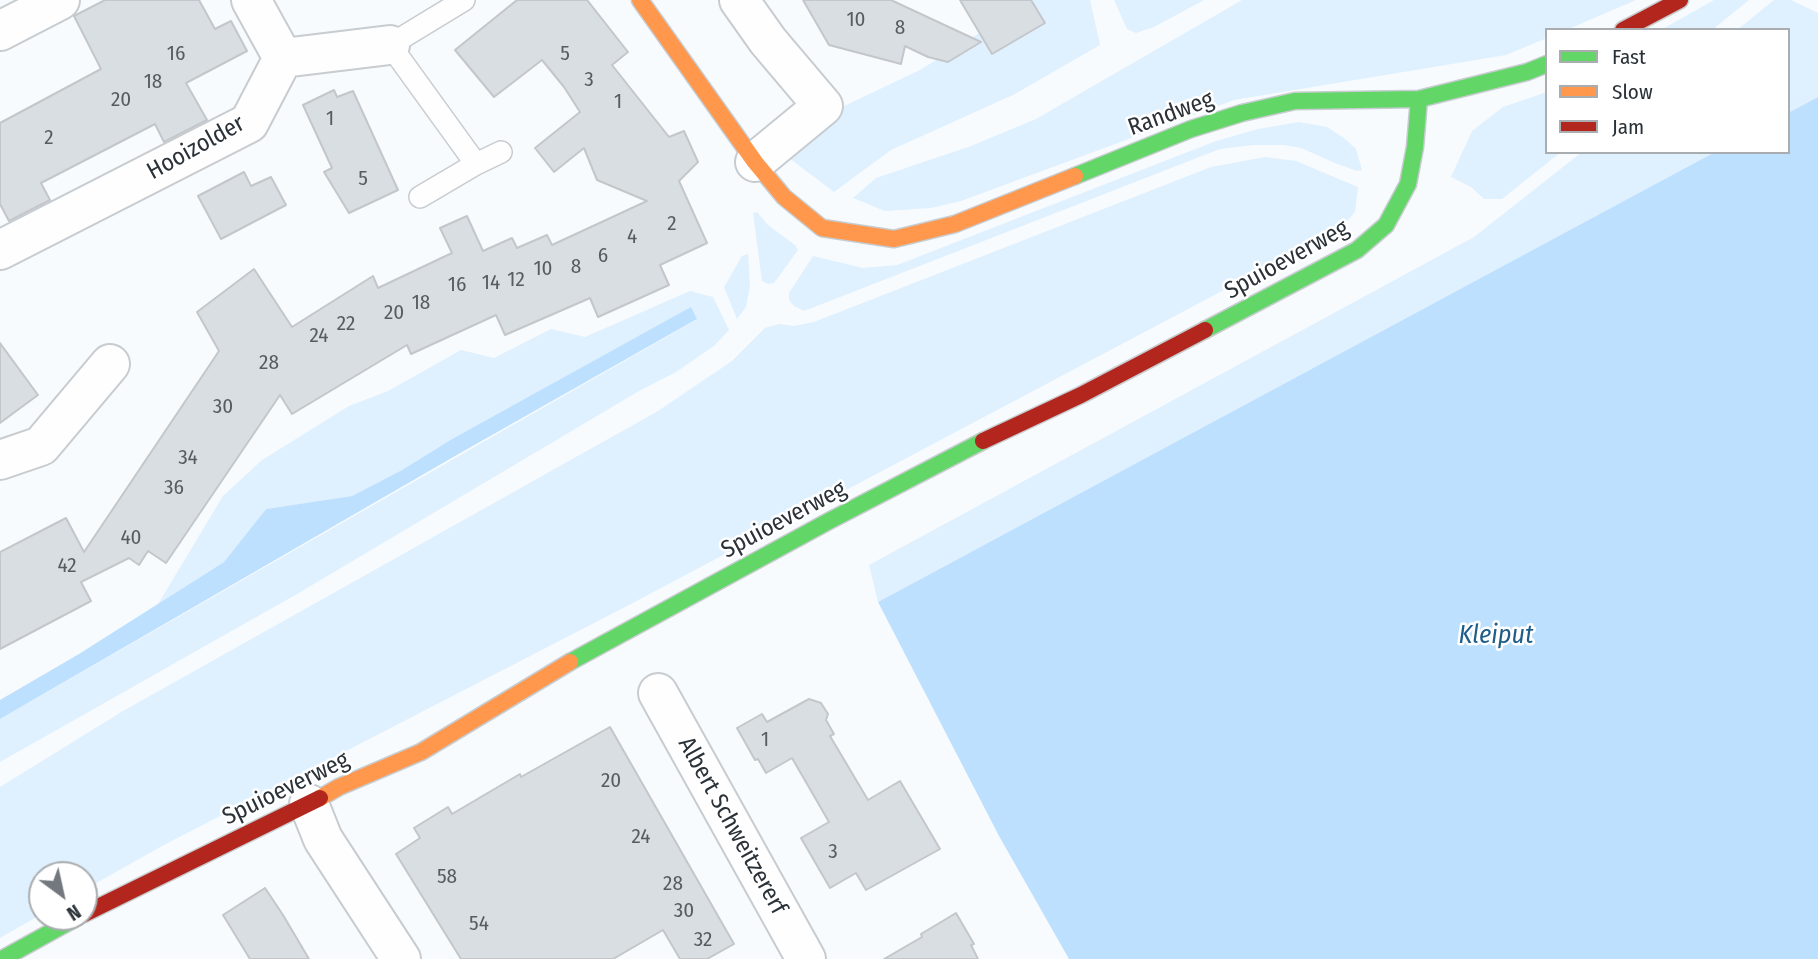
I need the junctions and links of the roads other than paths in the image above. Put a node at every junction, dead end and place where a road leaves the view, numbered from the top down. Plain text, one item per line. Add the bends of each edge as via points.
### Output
1 (251, 0) edge
2 (464, 0) edge
3 (640, 0) edge
4 (739, 0) edge
5 (1680, 0) edge
6 (1627, 28) edge
7 (390, 45) junction
8 (283, 58) junction
9 (1545, 65) edge
10 (1419, 99) junction
11 (501, 152) dead end
12 (755, 162) junction
13 (476, 164) junction
14 (420, 197) dead end
15 (0, 250) edge
16 (110, 364) dead end
17 (0, 460) edge
18 (658, 694) dead end
19 (309, 804) junction
20 (98, 906) edge
21 (53, 931) edge
22 (2, 959) edge
23 (401, 959) edge
24 (806, 959) edge

1 - 8 street
2 - 7 lane
3 - 12 street
4 - 12 street via 823,106
5 - 6 street
7 - 8 street
7 - 13 lane
8 - 15 street, Hooizolder via 249,123
9 - 10 street, Randweg
10 - 12 street, Randweg via 1295,101 1242,113 955,224 894,239 821,228 784,197
10 - 19 street, Spuioeverweg via 1408,184 1386,225 1357,250 817,528 586,652 421,752
11 - 13 lane
13 - 14 lane
16 - 17 street via 41,446
18 - 24 street, Albert Schweitzererf
19 - 20 street, Spuioeverweg
19 - 23 street via 323,839
21 - 22 street

